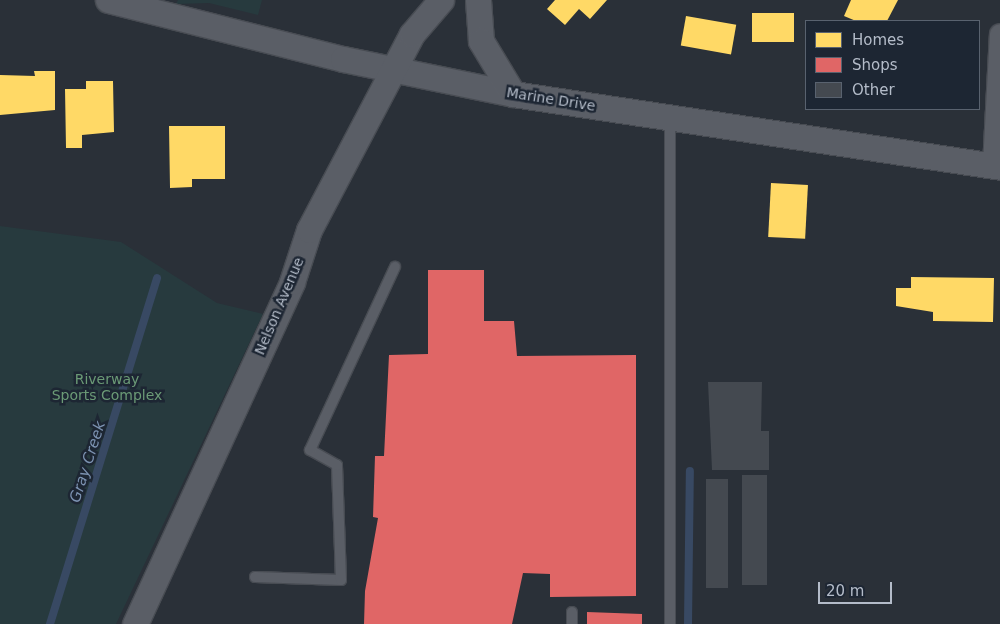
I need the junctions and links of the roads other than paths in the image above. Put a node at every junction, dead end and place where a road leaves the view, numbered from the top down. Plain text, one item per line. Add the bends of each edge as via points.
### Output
1 (108, 0) edge
2 (441, 0) edge
3 (478, 0) edge
4 (1000, 34) edge
5 (393, 69) junction
6 (513, 94) junction
7 (670, 117) junction
8 (996, 167) edge
9 (395, 267) dead end
10 (255, 577) dead end
11 (572, 612) dead end
12 (135, 624) edge
13 (572, 624) edge
14 (670, 624) edge

1 - 5 street, Marine Drive
2 - 5 street, Nelson Avenue via 412,34
3 - 6 street via 481,41
4 - 8 street
5 - 6 street, Marine Drive
5 - 12 street, Nelson Avenue via 310,230 292,282
6 - 7 street, Marine Drive
7 - 8 street, Marine Drive
7 - 14 lane
9 - 10 lane via 310,450 337,465 341,580
11 - 13 lane

